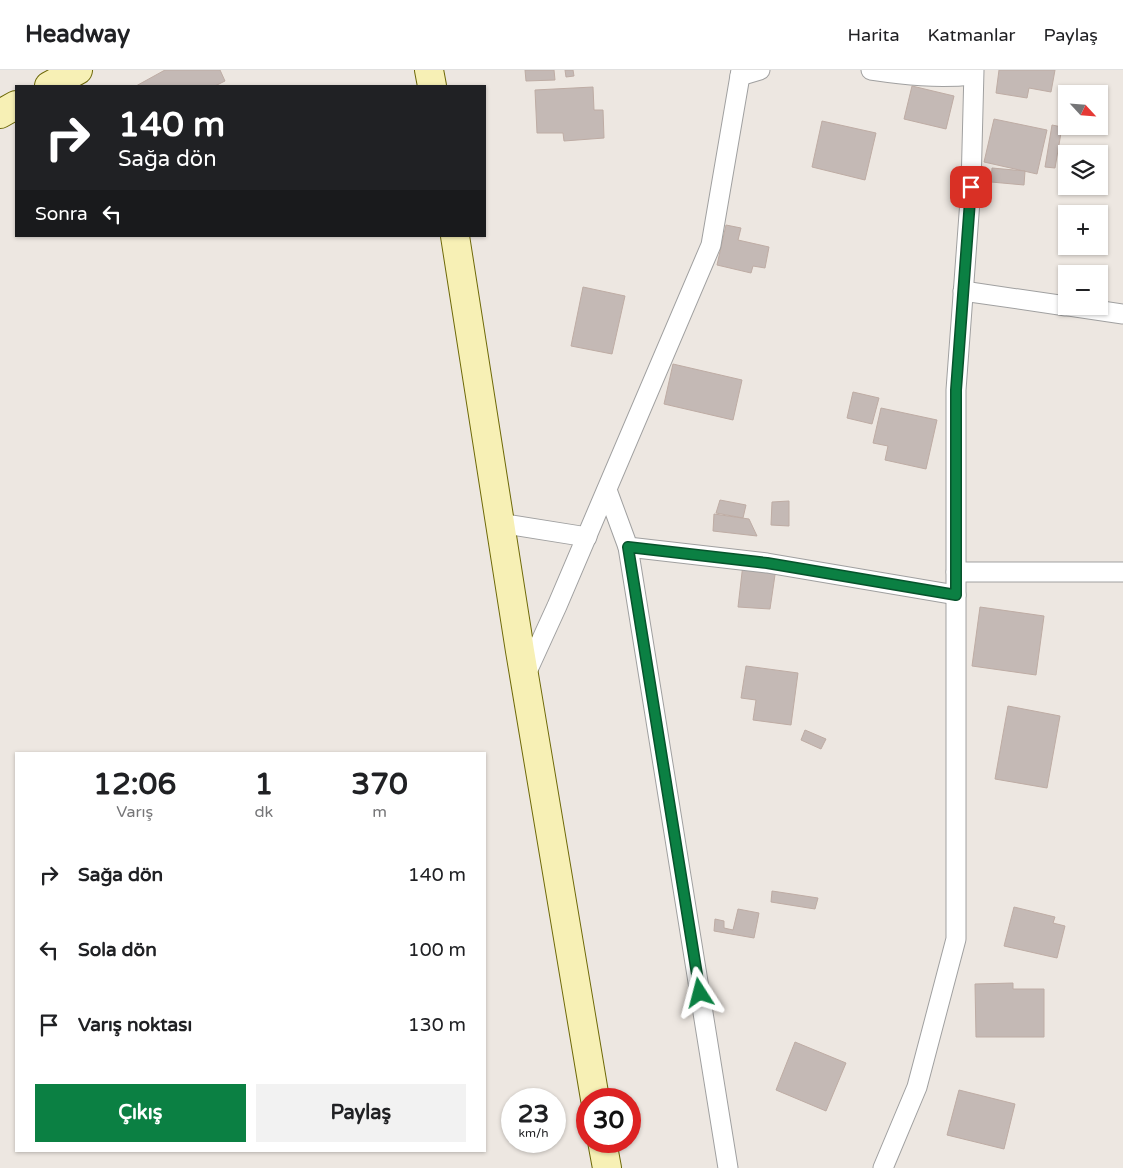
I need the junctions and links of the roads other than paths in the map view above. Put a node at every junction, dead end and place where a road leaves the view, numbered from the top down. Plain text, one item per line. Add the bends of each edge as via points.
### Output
1 (78, 70) edge
2 (429, 70) edge
3 (760, 70) edge
4 (871, 70) edge
5 (973, 72) edge
6 (741, 73) edge
7 (51, 85) edge
8 (432, 85) edge
9 (15, 106) edge
10 (0, 114) edge
11 (455, 237) edge
12 (963, 291) junction
13 (1058, 305) edge
14 (1108, 312) edge
15 (1123, 314) edge
16 (607, 490) junction
17 (500, 523) junction
18 (587, 537) junction
19 (628, 547) junction
20 (956, 572) junction
21 (1123, 572) edge
22 (956, 595) junction
23 (525, 676) junction
24 (593, 1088) edge
25 (604, 1153) edge
26 (607, 1168) edge
27 (728, 1168) edge
28 (883, 1168) edge

1 - 7 main road
2 - 8 main road
3 - 6 street
4 - 5 street via 910,76 950,77
5 - 12 street via 971,187
6 - 16 street via 711,245
9 - 10 main road
11 - 17 main road
12 - 13 street
12 - 20 street via 956,390
14 - 15 street
16 - 18 street
16 - 19 street
17 - 18 street
17 - 23 main road
18 - 23 street
19 - 22 street via 767,563
19 - 27 street
20 - 21 street
20 - 22 street
22 - 28 street via 956,939 917,1087
23 - 24 main road
25 - 26 main road

